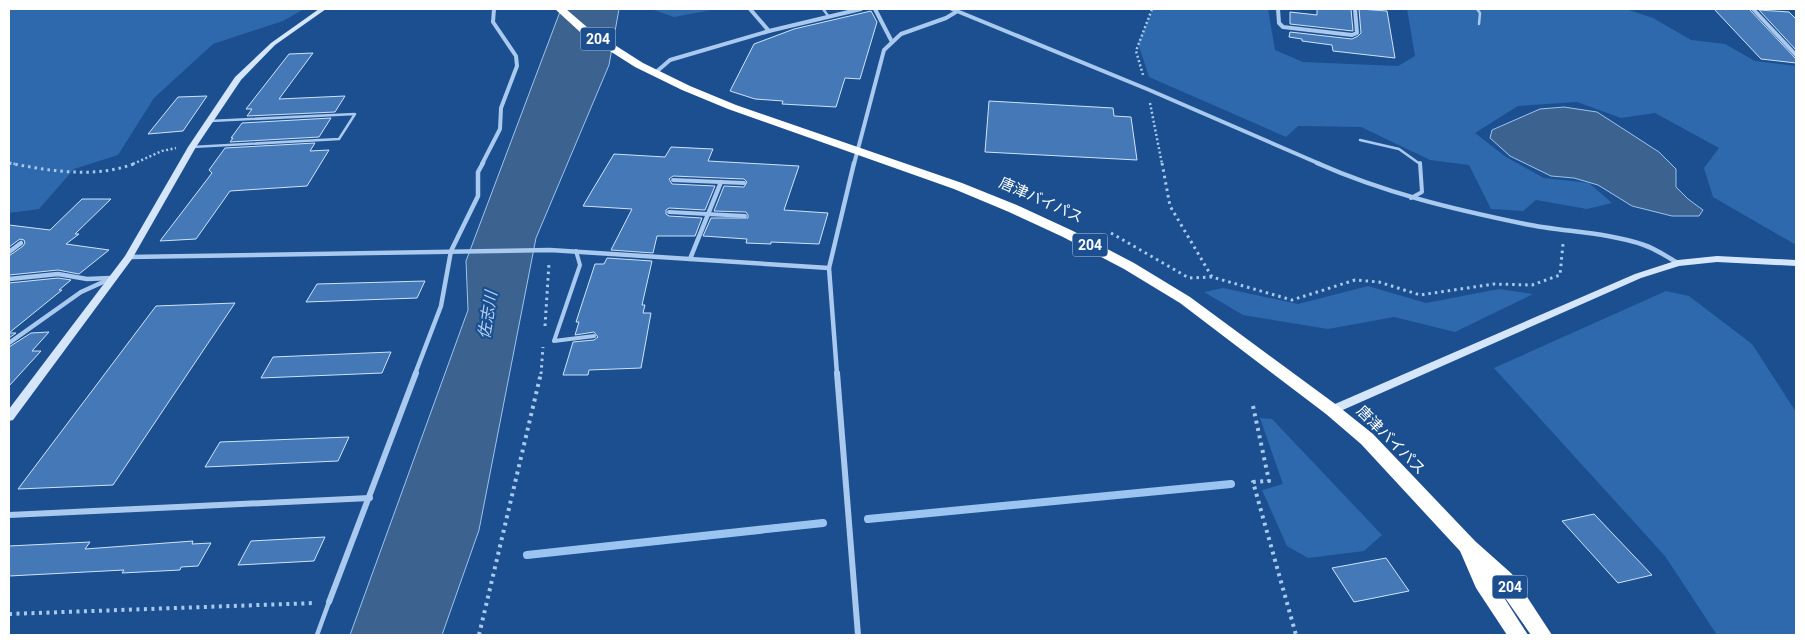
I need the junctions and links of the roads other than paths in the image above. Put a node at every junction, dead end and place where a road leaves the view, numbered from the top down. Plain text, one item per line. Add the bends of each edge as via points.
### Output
1 (323, 9) edge
2 (494, 9) edge
3 (560, 9) edge
4 (750, 9) edge
5 (823, 9) edge
6 (861, 9) edge
7 (875, 9) edge
8 (952, 9) edge
9 (1278, 9) edge
10 (1355, 9) edge
11 (1477, 9) edge
12 (1753, 9) edge
13 (956, 10) edge
14 (829, 17) junction
15 (1479, 24) dead end
16 (770, 31) junction
17 (892, 40) junction
18 (1796, 54) edge
19 (655, 73) junction
20 (208, 122) junction
21 (1360, 140) dead end
22 (192, 147) junction
23 (857, 150) junction
24 (673, 180) dead end
25 (721, 182) junction
26 (744, 183) dead end
27 (1411, 198) junction
28 (670, 212) dead end
29 (708, 214) junction
30 (745, 216) dead end
31 (21, 243) dead end
32 (451, 251) junction
33 (576, 251) junction
34 (9, 252) edge
35 (128, 257) junction
36 (690, 258) junction
37 (1678, 263) junction
38 (1796, 263) edge
39 (829, 268) junction
40 (113, 278) junction
41 (9, 279) edge
42 (594, 336) dead end
43 (9, 343) edge
44 (1332, 410) junction
45 (9, 417) edge
46 (370, 498) junction
47 (9, 514) edge
48 (1468, 547) junction
49 (329, 602) joint
50 (317, 635) edge
51 (858, 635) edge
52 (1518, 635) edge
53 (1542, 635) edge

1 - 20 street via 266,51 238,79
2 - 32 street via 493,22 516,56 517,66 501,108 500,129 478,172 478,196
3 - 19 highway, 唐津バイパス / 204 via 584,30
4 - 16 street
5 - 14 lane
6 - 14 street
7 - 17 street
8 - 13 street
9 - 10 street via 1279,23 1284,26 1352,34 1357,33
11 - 15 lane
12 - 18 street
13 - 17 street via 950,16 907,29
13 - 27 street via 1361,182
14 - 16 street
16 - 19 street via 670,60
17 - 23 street via 884,50
19 - 23 highway, 唐津バイパス / 204 via 732,107
20 - 22 street
20 - 22 lane via 355,114 339,139
21 - 27 lane via 1399,149 1420,163 1422,192
22 - 35 street
23 - 39 street
23 - 44 highway, 唐津バイパス / 204 via 1014,209 1129,266 1185,300
24 - 25 lane
25 - 26 lane
25 - 29 street
27 - 37 street via 1527,224 1628,240
28 - 29 lane
29 - 30 lane
29 - 36 street
31 - 34 street
32 - 33 street
32 - 35 street
32 - 46 street via 441,306
33 - 36 street
33 - 42 lane via 580,265 554,342
35 - 40 street
36 - 39 street
37 - 38 street via 1717,259
37 - 44 street via 1638,276
39 - 51 street
40 - 41 street via 87,279 58,274
40 - 43 street via 81,292
40 - 45 street
44 - 48 highway, 唐津バイパス / 204 via 1367,439
46 - 47 street
46 - 49 street
48 - 52 highway, 唐津バイパス / 204 via 1483,582
48 - 53 highway, 唐津バイパス / 204 via 1505,580
49 - 50 lane

